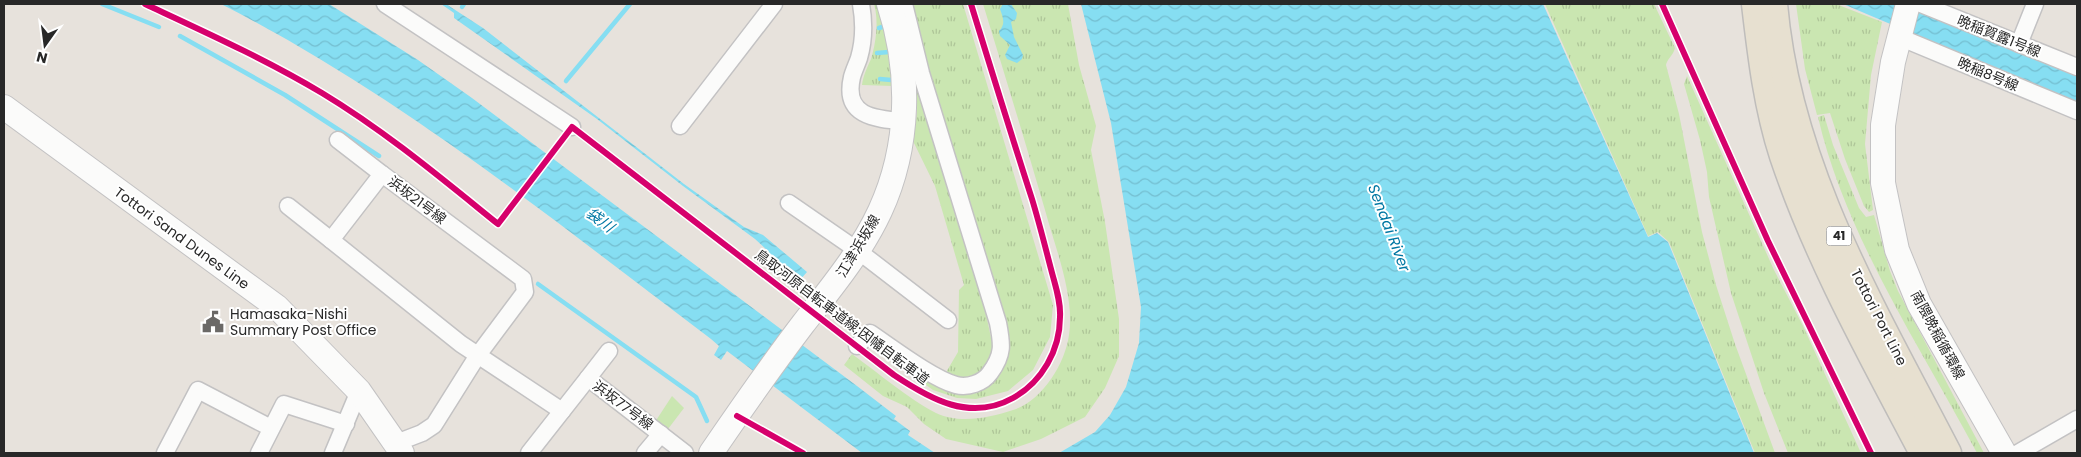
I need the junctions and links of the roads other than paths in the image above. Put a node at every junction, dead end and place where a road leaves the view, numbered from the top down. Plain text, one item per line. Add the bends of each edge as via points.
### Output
1 (386, 4) edge
2 (774, 4) edge
3 (861, 4) edge
4 (889, 4) edge
5 (904, 4) edge
6 (1755, 4) edge
7 (1774, 4) edge
8 (1908, 4) edge
9 (1922, 4) edge
10 (2035, 4) edge
11 (1900, 35) junction
12 (2019, 44) junction
13 (2077, 68) edge
14 (4, 107) edge
15 (2077, 111) edge
16 (903, 121) junction
17 (680, 126) dead end
18 (572, 127) dead end
19 (338, 140) dead end
20 (382, 174) junction
21 (789, 203) dead end
22 (288, 206) dead end
23 (331, 240) junction
24 (857, 250) junction
25 (948, 320) dead end
26 (857, 346) dead end
27 (609, 351) dead end
28 (478, 355) junction
29 (588, 378) junction
30 (359, 391) junction
31 (562, 411) junction
32 (2077, 419) edge
33 (346, 424) junction
34 (271, 428) junction
35 (661, 434) junction
36 (399, 448) edge
37 (165, 453) edge
38 (259, 453) edge
39 (333, 453) edge
40 (529, 453) edge
41 (645, 453) edge
42 (685, 453) edge
43 (711, 453) edge
44 (1923, 453) edge
45 (1948, 453) edge
46 (2004, 453) edge
47 (2018, 453) edge

1 - 18 street
2 - 17 street
3 - 16 street via 862,43 852,76 852,100 866,115
4 - 16 street, 江津浜坂線 via 899,33 905,103
5 - 26 street via 921,74 998,323 1002,347 997,364 986,378 974,384 956,385 870,333
6 - 44 main road, Tottori Port Line / 41 via 1768,96 1783,154 1807,220
7 - 45 main road, Tottori Port Line / 41 via 1787,91 1820,197
8 - 11 street, 南隈晩稲循環線
9 - 12 street, 晩稲賀露1号線
10 - 12 street
11 - 15 street, 晩稲8号線
11 - 46 street, 南隈晩稲循環線 via 1882,124 1883,183 1897,250 1919,304
12 - 13 street, 晩稲賀露1号線
14 - 30 street, Tottori Sand Dunes Line via 277,308
16 - 24 street, 江津浜坂線 via 900,147 883,202
19 - 20 street
20 - 23 street, 浜坂21号線
20 - 28 street, 浜坂21号線 via 524,279 525,292
21 - 24 street
22 - 23 street
23 - 28 street
24 - 25 street
24 - 43 street, 江津浜坂線
27 - 29 street, 浜坂77号線
28 - 31 street
28 - 36 street, 浜坂21号線 via 434,425
29 - 31 street
29 - 35 street, 浜坂77号線
30 - 33 street
30 - 36 street, Tottori Sand Dunes Line
31 - 40 street
32 - 47 street
33 - 34 street via 284,404
33 - 39 street
34 - 37 street via 198,390
34 - 38 street
35 - 41 street
35 - 42 street, 浜坂77号線

